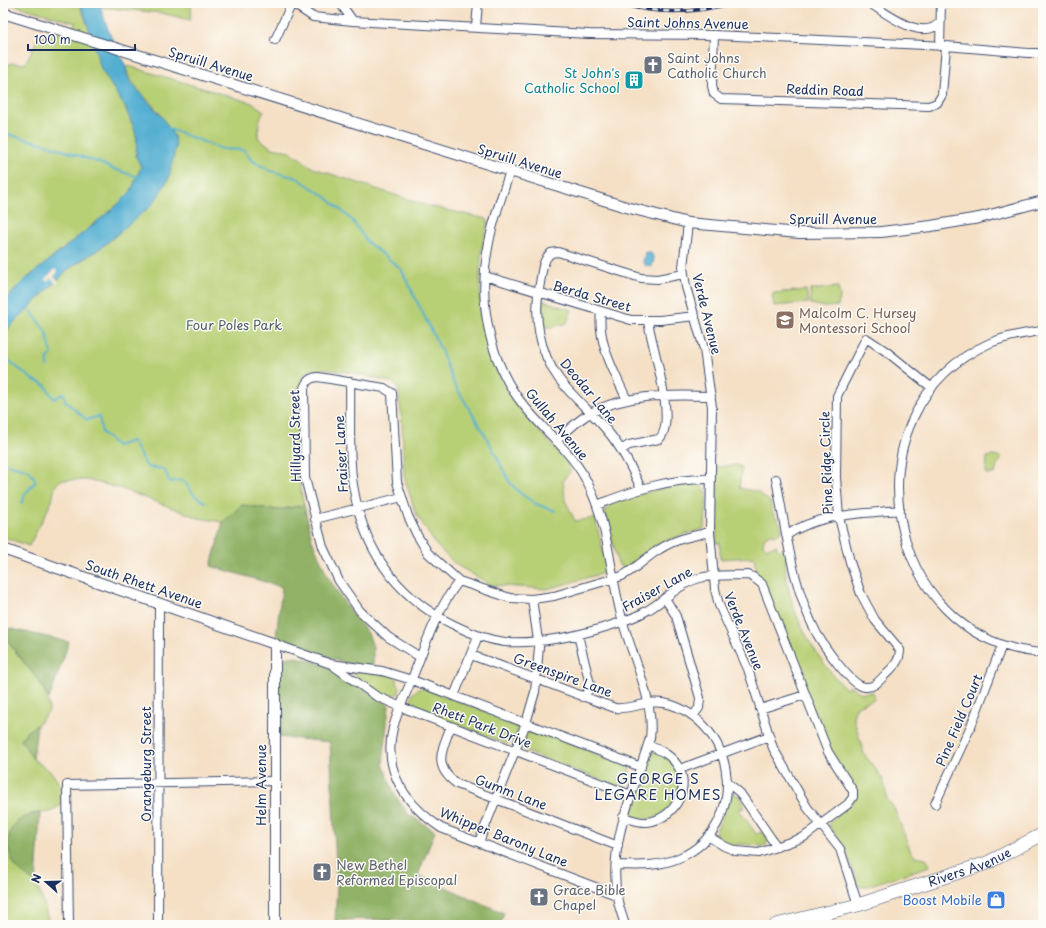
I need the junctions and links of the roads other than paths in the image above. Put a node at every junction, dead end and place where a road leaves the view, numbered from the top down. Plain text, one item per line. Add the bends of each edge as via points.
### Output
1 (292, 3) edge
2 (342, 3) edge
3 (478, 3) edge
4 (869, 3) edge
5 (941, 3) edge
6 (3, 13) edge
7 (352, 21) junction
8 (941, 21) junction
9 (476, 27) junction
10 (714, 35) junction
11 (276, 40) dead end
12 (943, 46) junction
13 (1043, 53) edge
14 (510, 171) junction
15 (1043, 201) edge
16 (688, 223) junction
17 (684, 274) junction
18 (485, 276) junction
19 (538, 292) junction
20 (601, 312) junction
21 (695, 316) junction
22 (648, 321) junction
23 (1043, 330) edge
24 (350, 382) junction
25 (932, 388) junction
26 (664, 395) junction
27 (711, 396) junction
28 (627, 400) junction
29 (592, 413) junction
30 (556, 441) junction
31 (621, 450) junction
32 (711, 479) junction
33 (776, 479) dead end
34 (640, 488) junction
35 (402, 497) junction
36 (597, 505) junction
37 (358, 508) junction
38 (900, 510) junction
39 (839, 517) junction
40 (315, 519) junction
41 (710, 532) junction
42 (787, 535) junction
43 (3, 549) edge
44 (713, 576) junction
45 (615, 578) junction
46 (459, 581) junction
47 (665, 598) junction
48 (532, 599) junction
49 (159, 603) junction
50 (437, 617) junction
51 (623, 621) junction
52 (578, 635) junction
53 (478, 636) junction
54 (538, 641) junction
55 (275, 644) junction
56 (1002, 645) junction
57 (1043, 653) edge
58 (471, 654) junction
59 (420, 657) junction
60 (331, 664) junction
61 (537, 678) junction
62 (412, 680) junction
63 (805, 695) junction
64 (454, 696) junction
65 (583, 696) junction
66 (648, 702) junction
67 (401, 708) junction
68 (760, 709) junction
69 (693, 716) junction
70 (526, 723) junction
71 (451, 726) junction
72 (769, 736) junction
73 (648, 744) junction
74 (515, 751) junction
75 (722, 754) junction
76 (641, 767) junction
77 (680, 769) junction
78 (274, 781) junction
79 (728, 783) junction
80 (158, 784) junction
81 (631, 795) junction
82 (496, 799) junction
83 (935, 804) dead end
84 (624, 817) junction
85 (821, 825) junction
86 (1043, 834) edge
87 (708, 836) junction
88 (479, 842) junction
89 (618, 846) junction
90 (777, 847) junction
91 (616, 865) junction
92 (616, 895) junction
93 (858, 905) junction
94 (69, 925) edge
95 (158, 925) edge
96 (275, 925) edge
97 (625, 925) edge
98 (776, 925) edge

1 - 7 street, Saint Johns Avenue via 313,17
1 - 11 street
2 - 7 street
3 - 9 street
4 - 8 street via 916,29 929,30
5 - 8 street, Reddin Road
6 - 14 street, Spruill Avenue
7 - 9 street, Saint Johns Avenue
8 - 12 street, Reddin Road
9 - 10 street, Saint Johns Avenue via 589,34
10 - 12 street, Saint Johns Avenue
10 - 12 street, Reddin Road via 712,86 714,94 721,98 929,106 937,103 942,95
12 - 13 street, Saint Johns Avenue
14 - 16 street, Spruill Avenue via 626,207
14 - 18 street, Gullah Avenue via 488,248
15 - 16 street, Spruill Avenue via 979,218 881,232 799,233
16 - 17 street, Verde Avenue
17 - 19 street, Deodar Lane via 657,279 640,278 551,252 545,260
17 - 21 street, Verde Avenue
18 - 19 street, Berda Street
18 - 30 street, Gullah Avenue via 484,297 494,351 518,398
19 - 20 street, Berda Street
19 - 29 street, Deodar Lane via 539,333 548,361 560,380
20 - 22 street, Berda Street via 631,320
20 - 28 street via 600,330 604,345
21 - 22 street, Berda Street
21 - 27 street, Verde Avenue via 704,349
22 - 26 street
23 - 25 street via 1011,336 989,344 961,360
24 - 35 street, Hillyard Street via 384,388 392,393 395,465
24 - 37 street, Fraiser Lane via 352,484
24 - 40 street, Hillyard Street via 312,377 304,388 305,478
25 - 38 street via 919,408 905,439 899,469
25 - 39 street, Pine Ridge Circle via 866,338 837,396 836,478
26 - 27 street
26 - 28 street
26 - 31 street via 665,427 662,437 659,440 629,445
27 - 32 street, Verde Avenue
28 - 29 street
29 - 30 street
29 - 31 street, Deodar Lane
30 - 36 street, Gullah Avenue via 584,476
31 - 34 street, Deodar Lane
32 - 34 street via 675,480
32 - 41 street, Verde Avenue
33 - 42 street, Pine Ridge Circle
34 - 36 street
35 - 37 street
35 - 46 street via 417,535 428,553
36 - 45 street, Gullah Avenue
37 - 40 street
37 - 50 street, Fraiser Lane via 372,546 394,581 406,595
38 - 39 street
38 - 56 street via 911,558 932,593 956,619 978,634
39 - 42 street via 809,523
39 - 42 street, Pine Ridge Circle via 861,594 875,620 900,650 896,664 874,685 865,687 854,682 818,634 799,587
40 - 59 street, Hillyard Street via 323,547 352,601 375,627
41 - 44 street, Verde Avenue
41 - 45 street via 671,543 632,571
43 - 49 street, South Rhett Avenue
44 - 47 street, Fraiser Lane via 692,581
44 - 63 street, Fraiser Lane via 748,575 762,584
44 - 68 street, Verde Avenue via 719,605 748,669
45 - 48 street via 554,596
45 - 51 street, Gullah Avenue
46 - 48 street via 510,598
46 - 50 street, Whipper Barony Lane
47 - 51 street, Fraiser Lane via 648,610
47 - 69 street via 676,616 700,698 699,708
48 - 54 street
49 - 55 street, South Rhett Avenue
49 - 80 street, Orangeburg Street
50 - 53 street, Fraiser Lane
50 - 59 street, Whipper Barony Lane
51 - 52 street, Fraiser Lane
51 - 66 street, Gullah Avenue
52 - 54 street, Fraiser Lane
52 - 65 street via 590,684 589,690
53 - 54 street, Fraiser Lane via 504,642
53 - 58 street
54 - 61 street
55 - 60 street, Rhett Park Drive
55 - 78 street, Helm Avenue
56 - 57 street
56 - 83 street, Pine Field Court via 971,726
58 - 61 street, Greenspire Lane
58 - 64 street
59 - 62 street, Whipper Barony Lane
60 - 62 street, Rhett Park Drive via 382,671
60 - 67 street, Rhett Park Drive via 376,696
61 - 65 street, Greenspire Lane via 543,683
61 - 70 street
62 - 64 street, Rhett Park Drive
62 - 67 street, Whipper Barony Lane
63 - 68 street
63 - 85 street, Fraiser Lane via 828,752 853,791 853,797 848,804
64 - 70 street, Rhett Park Drive
65 - 66 street, Greenspire Lane via 621,708
66 - 69 street, Greenspire Lane via 669,704
66 - 73 street, Gullah Avenue via 652,726
67 - 71 street, Rhett Park Drive
67 - 88 street, Whipper Barony Lane via 393,729 392,762 397,782 404,794 426,818 441,828
68 - 72 street, Verde Avenue
69 - 75 street, Greenspire Lane via 713,736
70 - 74 street
70 - 76 street, Rhett Park Drive
71 - 74 street, Rhett Park Drive
71 - 82 street, Gumm Lane via 440,756 440,762 448,777 457,784
72 - 75 street
72 - 85 street, Verde Avenue via 788,776
73 - 76 street, Gullah Avenue
73 - 77 street via 663,750
74 - 81 street, Rhett Park Drive
74 - 82 street
75 - 77 street
75 - 79 street, Greenspire Lane
76 - 81 street, Gullah Avenue
77 - 84 street via 683,788 675,807 667,816 646,822
78 - 80 street
78 - 96 street, Helm Avenue
79 - 87 street via 723,809
79 - 90 street via 740,792
80 - 94 street via 67,785
80 - 95 street, Orangeburg Street
81 - 84 street, Gullah Avenue
82 - 88 street
82 - 89 street, Gumm Lane
84 - 89 street, Gullah Avenue
85 - 90 street via 804,837
85 - 93 street, Verde Avenue via 840,849
86 - 93 main road, Rivers Avenue via 987,863
87 - 90 street via 736,851 759,853
87 - 91 street via 682,857 664,863 644,867
88 - 92 street, Whipper Barony Lane
89 - 91 street, Gullah Avenue
91 - 92 street, Gullah Avenue
92 - 97 street, Gullah Avenue
93 - 98 main road, Rivers Avenue

